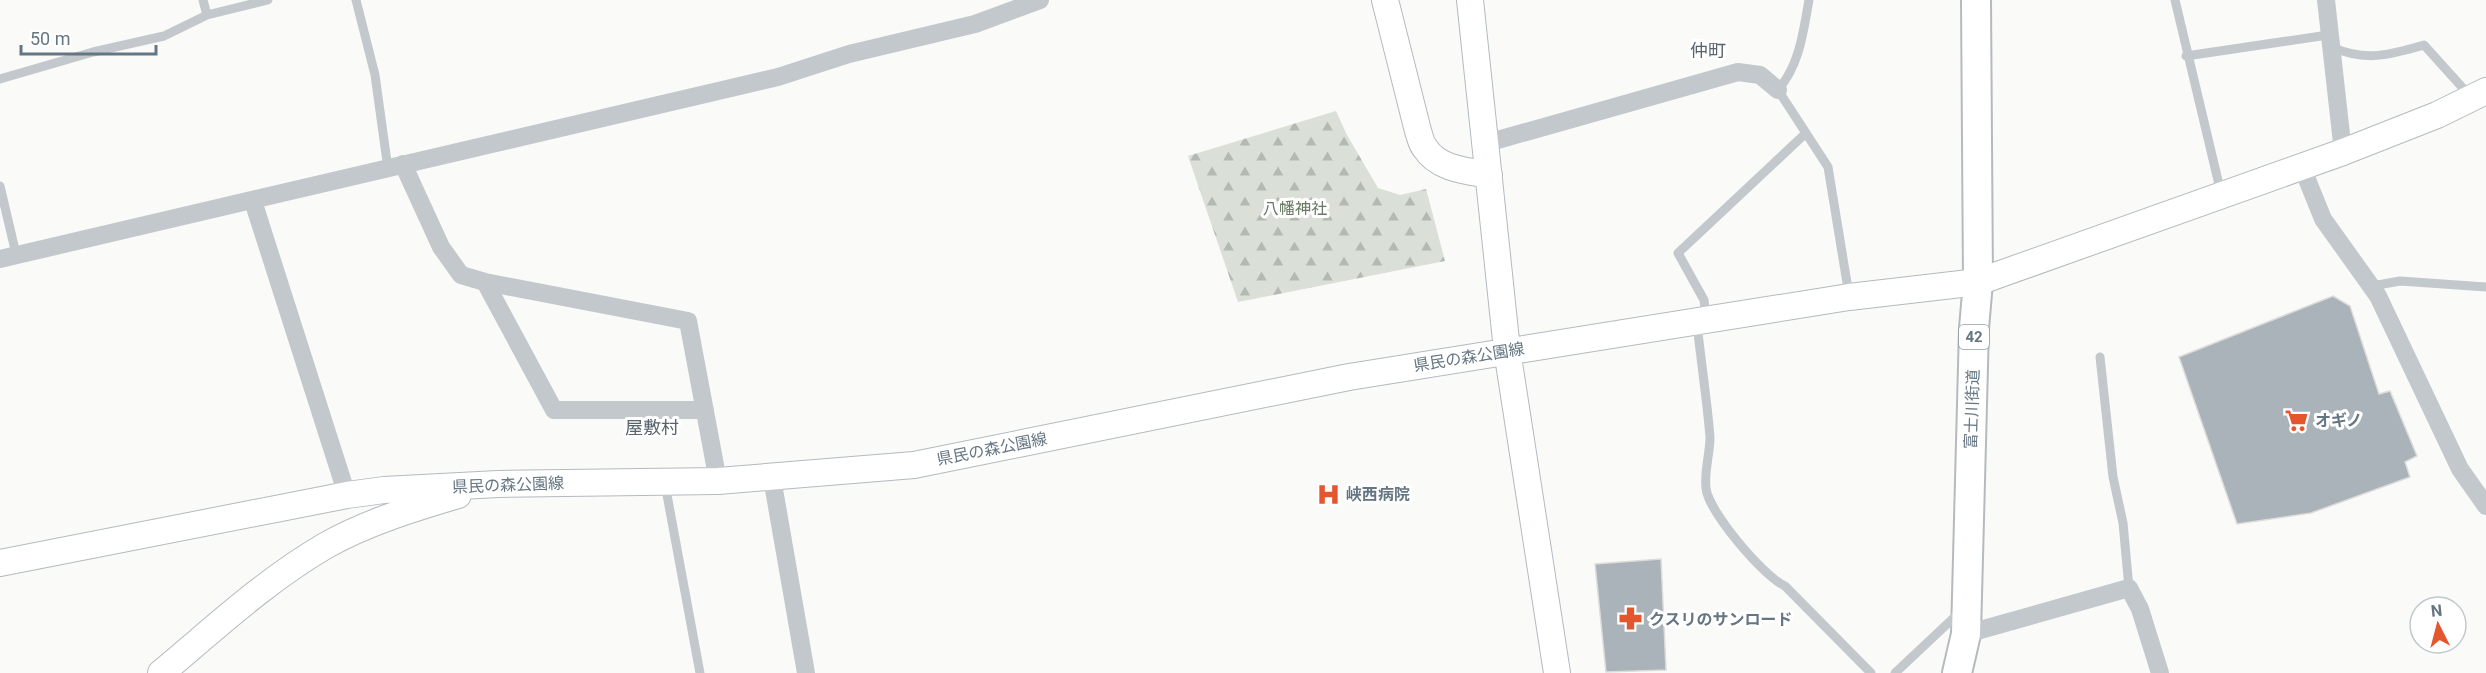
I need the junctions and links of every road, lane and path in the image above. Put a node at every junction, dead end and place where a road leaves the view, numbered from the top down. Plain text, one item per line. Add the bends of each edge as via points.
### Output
1 (203, 0) edge
2 (268, 0) edge
3 (356, 0) edge
4 (1385, 0) edge
5 (1470, 0) edge
6 (1809, 0) edge
7 (1976, 0) edge
8 (2175, 0) edge
9 (2326, 0) edge
10 (1033, 1) edge
11 (207, 15) junction
12 (2329, 40) junction
13 (2186, 56) junction
14 (0, 80) edge
15 (1778, 90) junction
16 (2479, 94) edge
17 (1806, 133) junction
18 (1486, 143) junction
19 (2343, 152) junction
20 (396, 166) junction
21 (2302, 167) junction
22 (1489, 175) junction
23 (0, 186) edge
24 (2221, 195) junction
25 (254, 201) junction
26 (8, 257) edge
27 (485, 282) junction
28 (1978, 282) junction
29 (2372, 286) junction
30 (2486, 286) edge
31 (1849, 297) junction
32 (1702, 320) junction
33 (1507, 350) junction
34 (2100, 357) dead end
35 (705, 410) junction
36 (772, 478) junction
37 (718, 481) junction
38 (665, 482) junction
39 (498, 484) junction
40 (346, 495) junction
41 (2486, 506) edge
42 (0, 562) edge
43 (2129, 588) junction
44 (1966, 620) junction
45 (161, 673) edge
46 (700, 673) edge
47 (806, 673) edge
48 (1557, 673) edge
49 (1871, 673) edge
50 (1895, 673) edge
51 (1958, 673) edge
52 (2160, 673) edge

1 - 11 lane
2 - 11 lane
3 - 20 lane
4 - 22 main road via 1425,148 1453,168
5 - 18 main road
6 - 15 lane via 1801,48 1789,77
7 - 28 main road, 富士川街道 / 42
8 - 13 lane
9 - 12 street
10 - 20 street via 975,24 849,54 778,77
11 - 14 lane via 164,36
12 - 13 lane
12 - 16 lane via 2349,55 2368,57 2424,45
12 - 19 street
13 - 24 lane
15 - 17 lane
15 - 18 street via 1760,75 1738,72
16 - 19 main road, 県民の森公園線
17 - 31 lane via 1828,167
17 - 32 lane via 1678,253 1704,300
18 - 22 main road
19 - 21 main road, 県民の森公園線
20 - 25 street
20 - 27 street via 461,275
21 - 24 main road, 県民の森公園線
21 - 29 street via 2323,219
22 - 33 main road
23 - 26 lane
24 - 28 main road, 県民の森公園線
25 - 26 street
25 - 40 street
27 - 35 street via 554,410
27 - 35 street via 688,321
28 - 31 main road, 県民の森公園線
28 - 44 main road, 富士川街道 / 42
29 - 30 lane via 2400,281
29 - 41 street via 2460,469
31 - 32 main road, 県民の森公園線
32 - 33 main road, 県民の森公園線
32 - 49 lane via 1710,440 1706,489 1723,521 1753,560 1774,581 1785,586
33 - 36 main road, 県民の森公園線 via 1349,376 914,465
33 - 48 main road
34 - 43 lane
35 - 37 street
36 - 37 main road, 県民の森公園線
36 - 47 street
37 - 38 main road, 県民の森公園線
38 - 39 main road, 県民の森公園線
38 - 46 lane
39 - 40 main road, 県民の森公園線
39 - 45 main road via 373,524 326,546 269,583
40 - 42 main road, 県民の森公園線
43 - 44 street
43 - 52 street via 2140,609
44 - 50 lane
44 - 51 main road, 富士川街道 / 42

